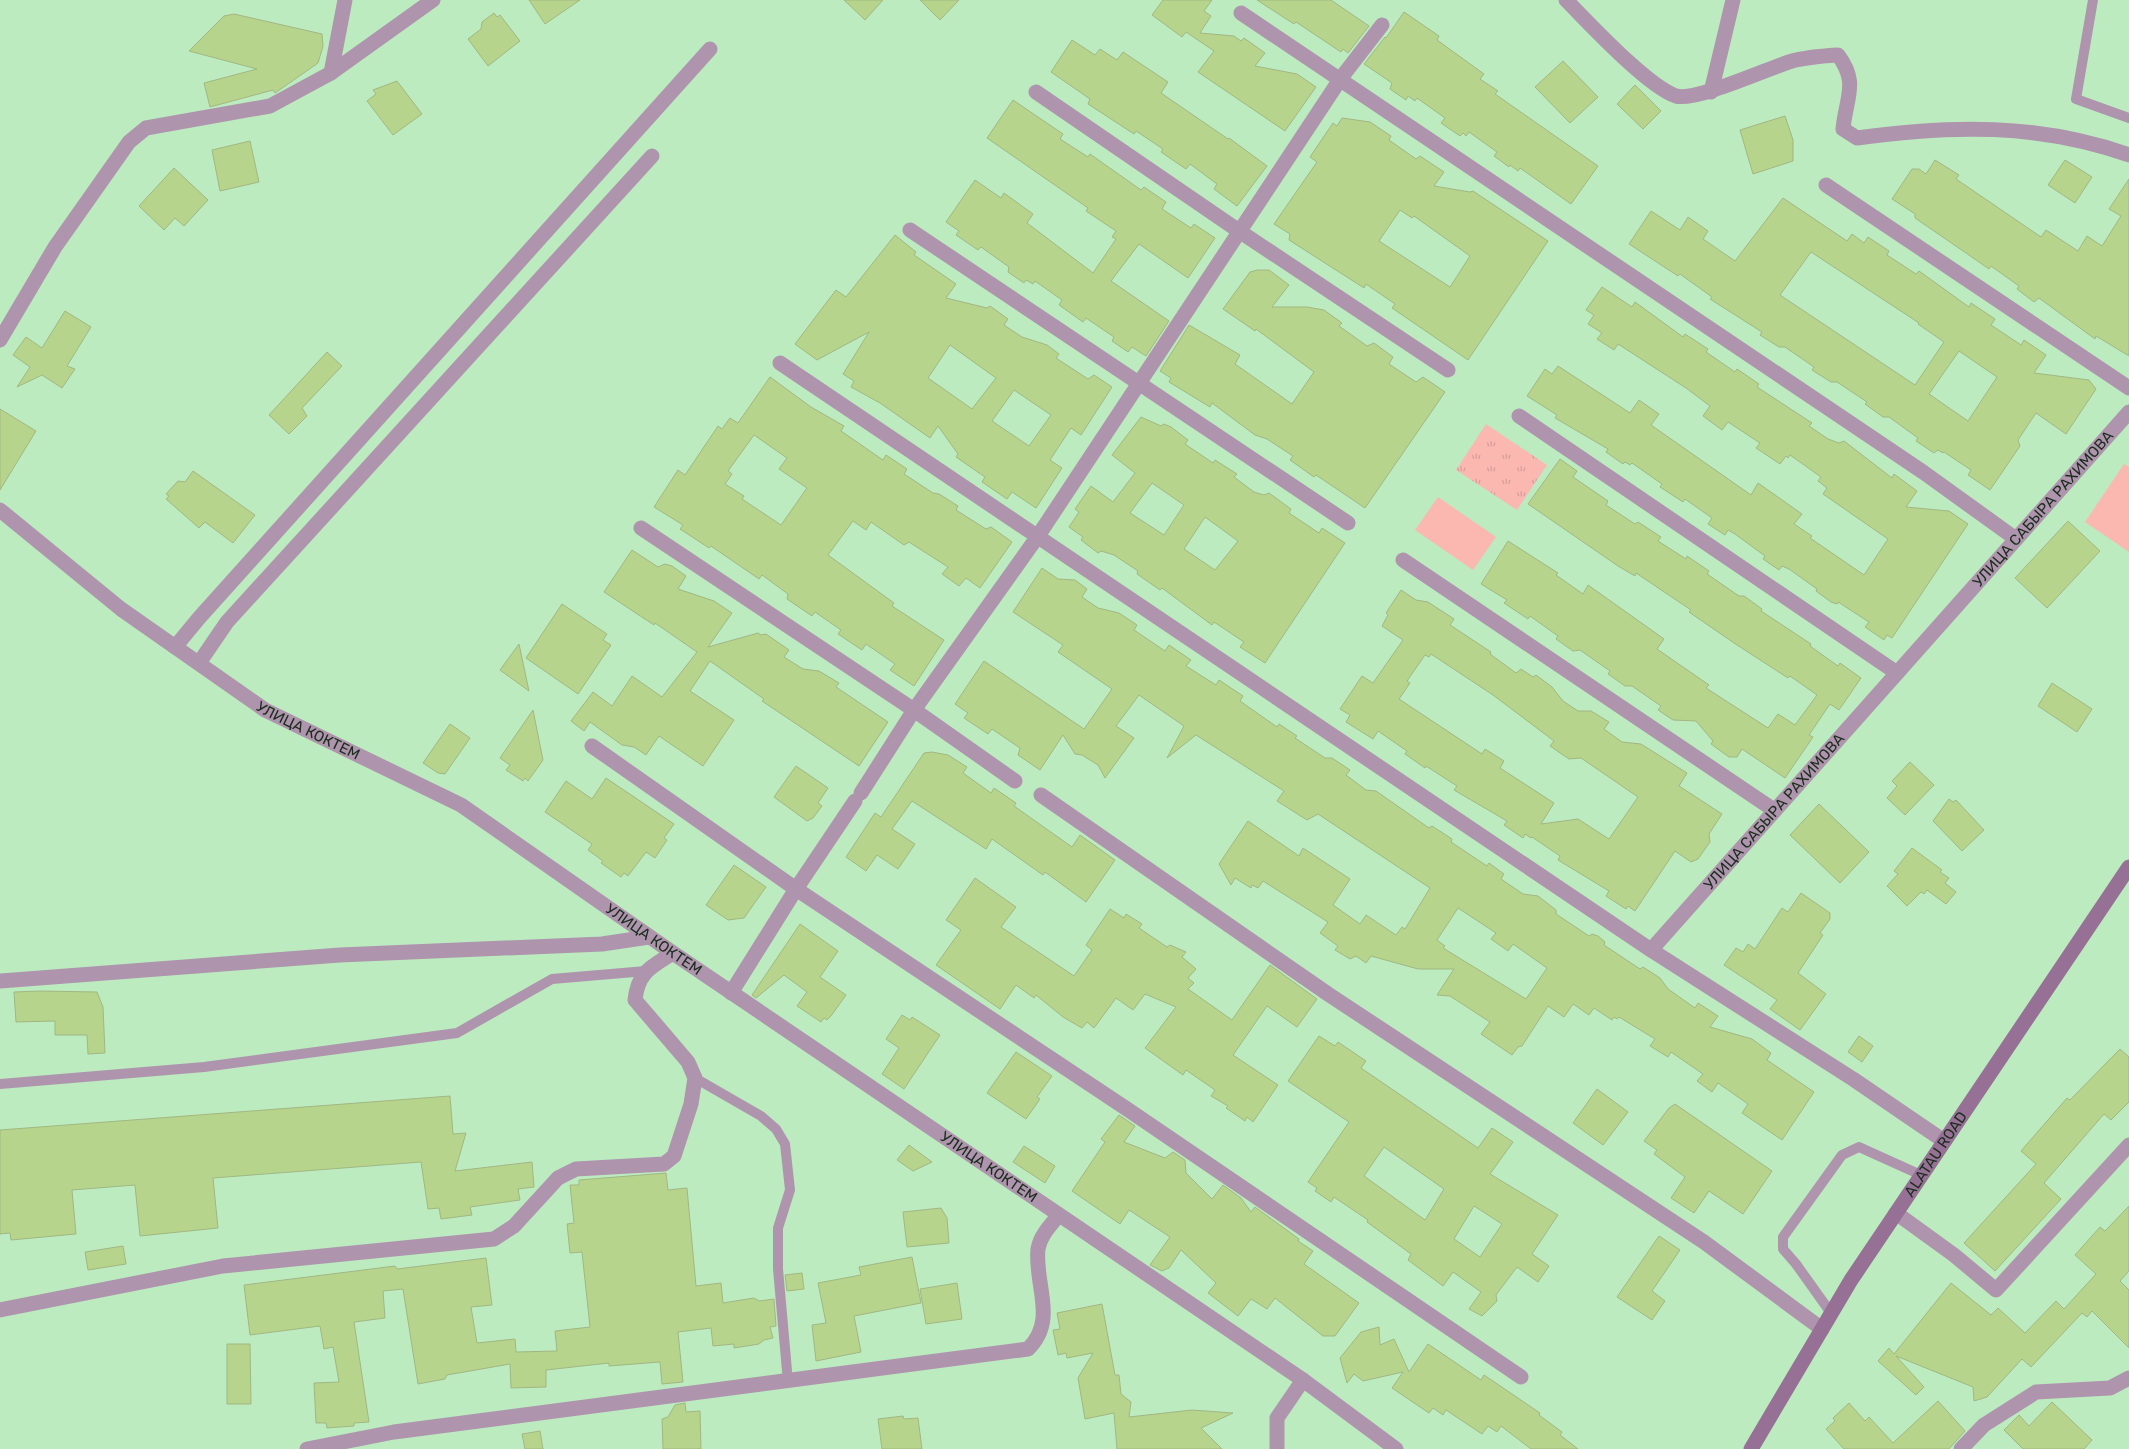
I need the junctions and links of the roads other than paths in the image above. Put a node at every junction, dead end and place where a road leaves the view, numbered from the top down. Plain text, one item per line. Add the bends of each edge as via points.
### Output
1 (344, 0) edge
2 (433, 0) edge
3 (1566, 0) edge
4 (1733, 0) edge
5 (2093, 0) edge
6 (1241, 13) dead end
7 (1382, 25) dead end
8 (710, 49) dead end
9 (331, 73) junction
10 (1341, 78) junction
11 (1036, 92) dead end
12 (1711, 92) junction
13 (2129, 118) edge
14 (2129, 155) edge
15 (652, 156) dead end
16 (1826, 185) dead end
17 (910, 230) dead end
18 (1239, 231) junction
19 (0, 340) edge
20 (780, 363) dead end
21 (1448, 370) dead end
22 (1138, 383) junction
23 (2129, 388) edge
24 (2129, 412) edge
25 (1519, 416) dead end
26 (0, 510) edge
27 (1348, 523) dead end
28 (641, 528) dead end
29 (1038, 536) junction
30 (2016, 539) junction
31 (1403, 560) dead end
32 (175, 647) junction
33 (199, 664) junction
34 (1896, 673) junction
35 (914, 710) junction
36 (592, 746) dead end
37 (1015, 781) dead end
38 (1041, 795) dead end
39 (1774, 810) junction
40 (2129, 867) edge
41 (796, 889) junction
42 (650, 937) junction
43 (1651, 950) junction
44 (673, 953) junction
45 (646, 971) junction
46 (0, 981) edge
47 (731, 993) junction
48 (695, 1078) junction
49 (0, 1084) edge
50 (1944, 1142) junction
51 (2129, 1145) edge
52 (1921, 1175) junction
53 (1896, 1213) junction
54 (1058, 1216) junction
55 (0, 1310) edge
56 (1831, 1313) junction
57 (1822, 1329) junction
58 (1521, 1377) dead end
59 (2129, 1378) edge
60 (1303, 1380) junction
61 (788, 1382) junction
62 (306, 1449) edge
63 (1277, 1449) edge
64 (1396, 1449) edge
65 (1751, 1449) edge
66 (1961, 1449) edge

1 - 9 street
2 - 9 street
3 - 12 street via 1657,86 1677,96
4 - 12 street
5 - 13 lane via 2076,99
6 - 10 street
7 - 10 street
8 - 32 street
9 - 19 street via 270,106 146,128 129,142 55,247
10 - 18 street
10 - 30 street via 1923,472
11 - 18 street
12 - 14 street via 1793,61 1838,55 1851,81 1843,129 1857,138 1902,132 1997,128 2031,132
15 - 33 street via 227,622
16 - 23 street
17 - 22 street
18 - 21 street
18 - 22 street
20 - 29 street
22 - 27 street
22 - 29 street
24 - 30 street, УЛИЦА САБЫРА РАХИМОВА
25 - 34 street
26 - 32 street, УЛИЦА КОКТЕМ via 122,609
28 - 35 street
29 - 35 street
29 - 43 street
30 - 34 street, УЛИЦА САБЫРА РАХИМОВА
31 - 39 street
32 - 33 street, УЛИЦА КОКТЕМ
33 - 42 street, УЛИЦА КОКТЕМ via 265,710 461,805
34 - 39 street, УЛИЦА САБЫРА РАХИМОВА
35 - 37 street
35 - 41 street
36 - 41 street
38 - 57 street via 1328,994 1704,1242
39 - 43 street, УЛИЦА САБЫРА РАХИМОВА
40 - 50 main road, ALATAU ROAD
41 - 47 street
41 - 58 street
42 - 44 street, УЛИЦА КОКТЕМ
42 - 46 street via 602,944 340,955
43 - 50 street
44 - 45 street
44 - 47 street, УЛИЦА КОКТЕМ
45 - 48 street via 636,985 635,1000 688,1062
45 - 49 lane via 552,979 457,1033 204,1067
47 - 54 street, УЛИЦА КОКТЕМ
48 - 55 street via 692,1104 674,1156 664,1164 576,1169 558,1178 514,1226 494,1239 223,1266
48 - 61 lane via 761,1116 776,1129 785,1144 790,1190 778,1228 778,1270
50 - 52 main road, ALATAU ROAD
51 - 53 street via 1996,1290 1954,1254
52 - 53 main road, ALATAU ROAD
52 - 56 lane via 1858,1147 1850,1150 1842,1155 1783,1237 1783,1249
53 - 56 main road, ALATAU ROAD
54 - 60 street, УЛИЦА КОКТЕМ
54 - 61 street via 1042,1236 1038,1249 1044,1325 1039,1339 1028,1349
56 - 57 main road, ALATAU ROAD
57 - 65 main road, ALATAU ROAD
59 - 66 street via 2110,1388 2036,1392 1984,1425
60 - 63 street via 1277,1418
60 - 64 street, УЛИЦА КОКТЕМ
61 - 62 street via 394,1432

